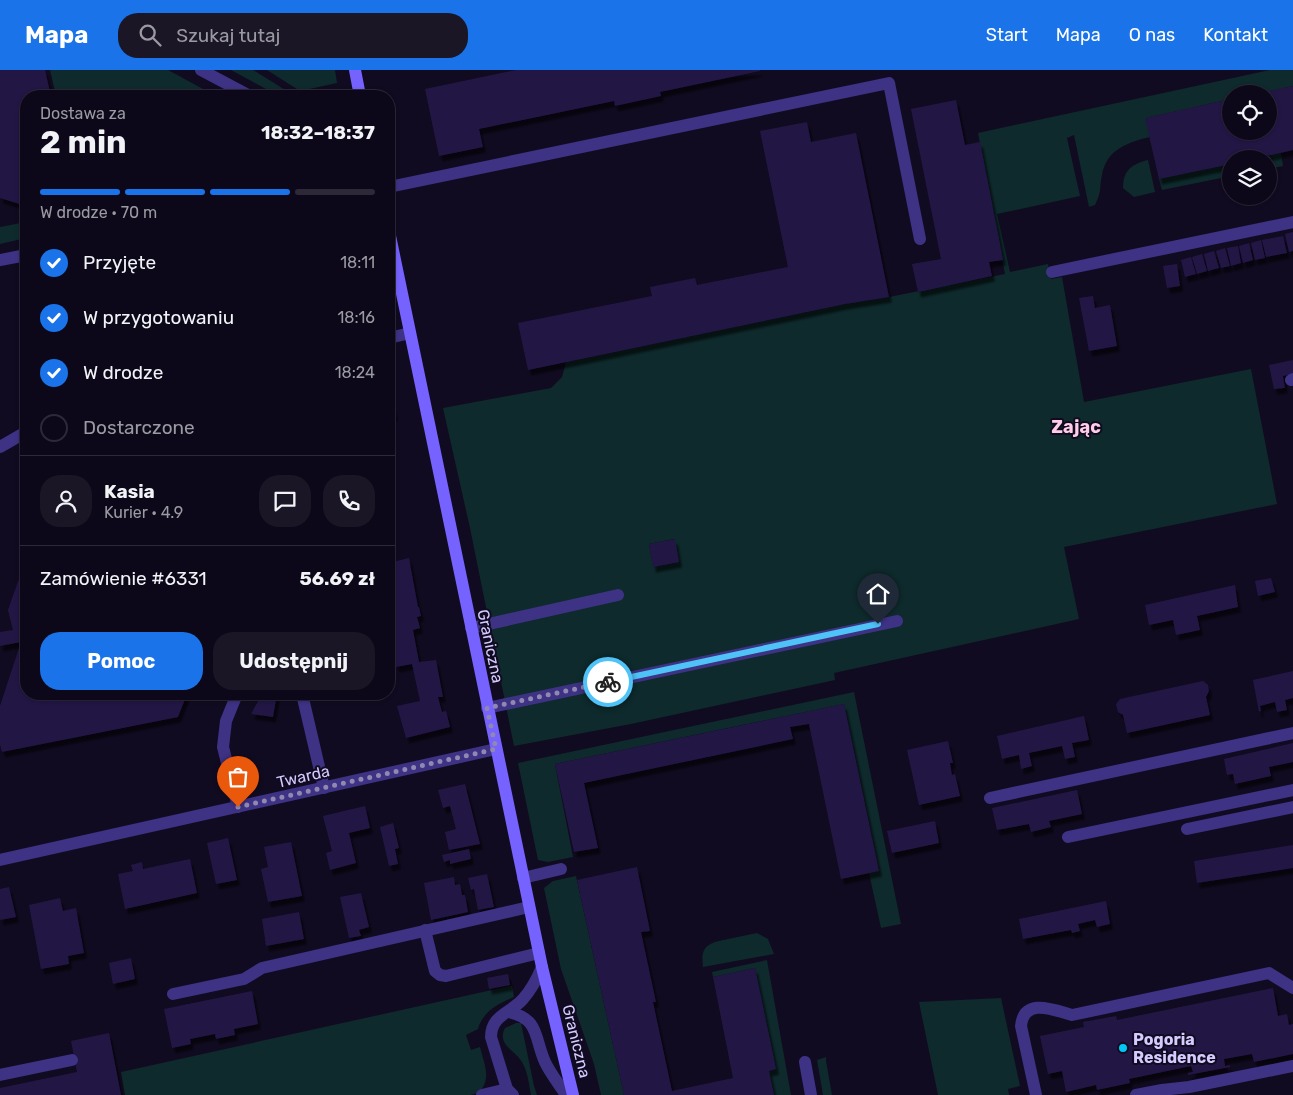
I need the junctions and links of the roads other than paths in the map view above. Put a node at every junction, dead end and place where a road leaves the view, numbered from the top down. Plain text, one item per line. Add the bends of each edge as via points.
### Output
1 (201, 70) edge
2 (355, 70) edge
3 (239, 90) edge
4 (359, 90) edge
5 (395, 186) edge
6 (1293, 222) edge
7 (920, 239) dead end
8 (20, 256) edge
9 (0, 260) edge
10 (395, 269) edge
11 (1052, 272) dead end
12 (410, 333) junction
13 (395, 337) edge
14 (20, 435) edge
15 (0, 447) edge
16 (618, 596) dead end
17 (897, 620) dead end
18 (471, 628) junction
19 (234, 700) edge
20 (303, 700) edge
21 (487, 708) junction
22 (1293, 733) edge
23 (496, 749) junction
24 (324, 788) junction
25 (1293, 790) edge
26 (990, 798) dead end
27 (238, 807) junction
28 (1293, 807) edge
29 (1187, 829) dead end
30 (1068, 837) dead end
31 (0, 860) edge
32 (561, 869) dead end
33 (523, 878) junction
34 (529, 907) junction
35 (426, 930) junction
36 (539, 954) junction
37 (542, 967) junction
38 (1293, 988) edge
39 (173, 994) dead end
40 (509, 1012) junction
41 (72, 1060) dead end
42 (805, 1062) dead end
43 (1293, 1066) edge
44 (0, 1075) edge
45 (510, 1092) edge
46 (482, 1095) edge
47 (566, 1095) edge
48 (573, 1095) edge
49 (811, 1095) edge
50 (1036, 1095) edge
51 (1136, 1095) edge

1 - 3 street
2 - 4 street
5 - 7 street via 889,83
6 - 11 street
8 - 9 street
10 - 12 street, Graniczna
12 - 13 street
12 - 18 street, Graniczna
14 - 15 street
16 - 18 street
17 - 21 street
18 - 21 street, Graniczna
19 - 27 street via 226,720 223,747
20 - 24 street
21 - 23 street, Graniczna
22 - 26 street
23 - 24 street, Twarda
23 - 33 street, Graniczna
24 - 27 street, Twarda
25 - 30 street
27 - 31 street, Twarda
28 - 29 street
32 - 33 street
33 - 34 street, Graniczna
34 - 35 street
34 - 36 street, Graniczna
35 - 36 street via 435,971 440,975
35 - 39 street via 262,968 244,979
36 - 37 street, Graniczna
37 - 40 street via 530,991
37 - 48 street, Graniczna
38 - 50 street via 1269,973 1072,1015 1041,1007 1029,1010 1024,1014 1021,1026
40 - 45 street via 498,1018 491,1029 491,1037
40 - 47 street via 531,1022 548,1069
41 - 44 street
42 - 49 street
43 - 51 street
45 - 46 street

